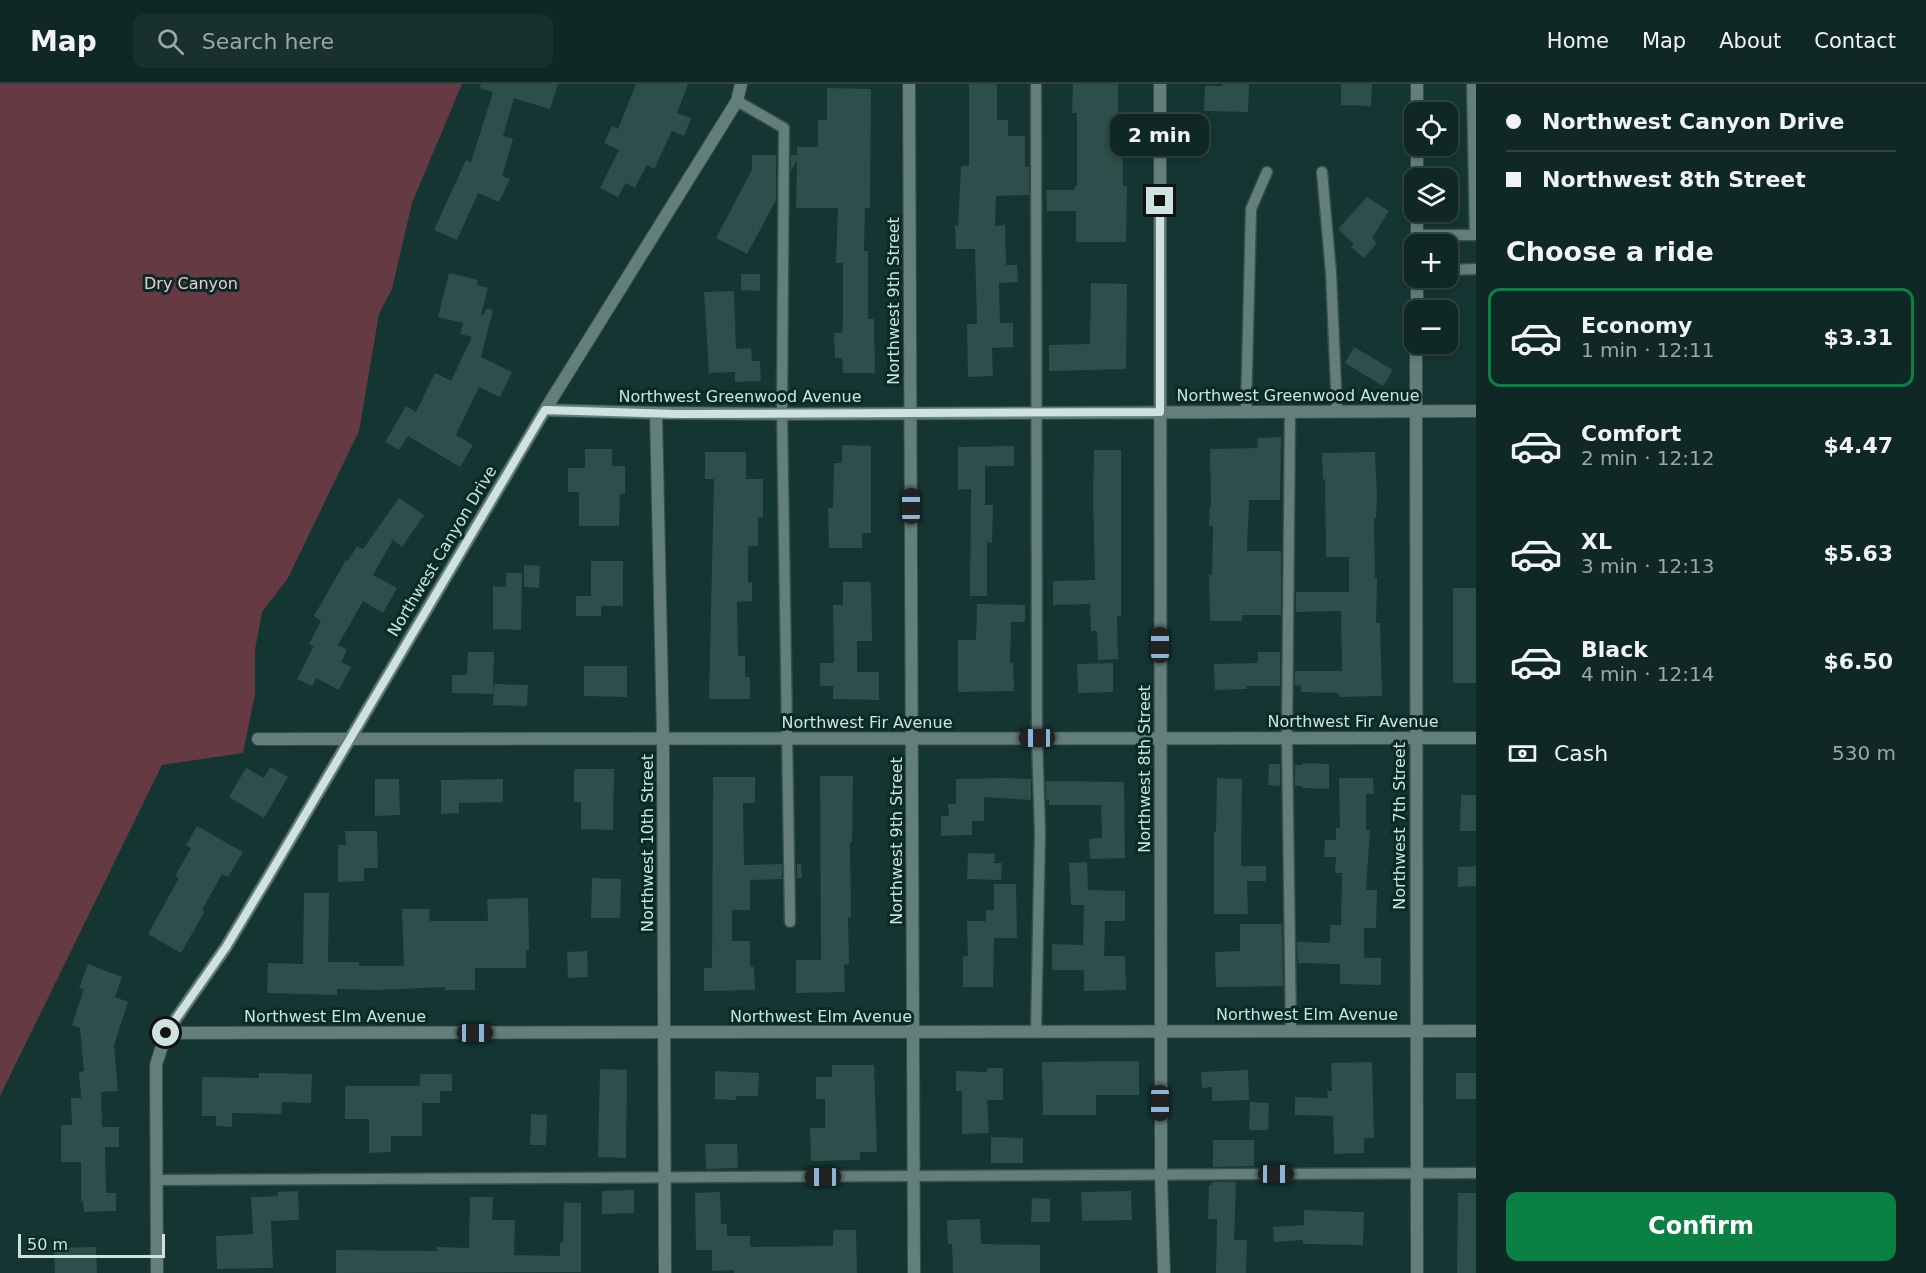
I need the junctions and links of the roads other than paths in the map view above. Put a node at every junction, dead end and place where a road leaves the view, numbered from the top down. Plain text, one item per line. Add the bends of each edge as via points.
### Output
1 (741, 84) edge
2 (909, 84) edge
3 (1036, 84) edge
4 (1160, 84) edge
5 (1417, 84) edge
6 (1472, 84) edge
7 (737, 101) junction
8 (1417, 102) edge
9 (1267, 172) dead end
10 (1322, 172) dead end
11 (1476, 235) edge
12 (1458, 237) edge
13 (1476, 269) edge
14 (1458, 270) edge
15 (1416, 354) edge
16 (545, 410) junction
17 (1337, 410) junction
18 (1246, 411) junction
19 (1290, 411) junction
20 (1416, 411) junction
21 (1476, 411) edge
22 (910, 412) junction
23 (1038, 412) junction
24 (1160, 412) junction
25 (656, 413) junction
26 (782, 414) junction
27 (663, 737) junction
28 (787, 738) junction
29 (912, 738) junction
30 (1037, 738) junction
31 (1160, 738) junction
32 (1287, 738) junction
33 (1416, 738) junction
34 (1476, 738) edge
35 (258, 739) dead end
36 (350, 739) junction
37 (790, 922) dead end
38 (1160, 1031) junction
39 (1291, 1031) junction
40 (1415, 1031) junction
41 (1476, 1031) edge
42 (665, 1032) junction
43 (913, 1032) junction
44 (1036, 1032) junction
45 (166, 1033) junction
46 (1415, 1173) junction
47 (1476, 1173) edge
48 (1161, 1174) junction
49 (914, 1176) junction
50 (664, 1178) junction
51 (157, 1180) junction
52 (157, 1273) edge
53 (665, 1273) edge
54 (914, 1273) edge
55 (1164, 1273) edge
56 (1417, 1273) edge

1 - 7 street, Northwest Canyon Drive
2 - 22 street, Northwest 9th Street
3 - 23 lane
4 - 24 street, Northwest 8th Street
5 - 8 street
6 - 11 lane
7 - 16 street, Northwest Canyon Drive
7 - 26 lane via 784,128
9 - 18 lane via 1251,209
10 - 17 lane
11 - 12 lane
13 - 14 lane
15 - 20 street, Northwest 7th Street
16 - 25 street, Northwest Greenwood Avenue
16 - 36 street, Northwest Canyon Drive
17 - 19 street, Northwest Greenwood Avenue
17 - 20 street, Northwest Greenwood Avenue
18 - 19 street, Northwest Greenwood Avenue
18 - 24 street, Northwest Greenwood Avenue
19 - 32 lane
20 - 21 street, Northwest Greenwood Avenue
20 - 33 street, Northwest 7th Street
22 - 23 street, Northwest Greenwood Avenue
22 - 26 street, Northwest Greenwood Avenue
22 - 29 street, Northwest 9th Street
23 - 24 street, Northwest Greenwood Avenue
23 - 30 lane
24 - 31 street, Northwest 8th Street
25 - 26 street, Northwest Greenwood Avenue
25 - 27 street, Northwest 10th Street
26 - 28 lane
27 - 28 street, Northwest Fir Avenue
27 - 36 street, Northwest Fir Avenue
27 - 42 street, Northwest 10th Street
28 - 29 street, Northwest Fir Avenue
28 - 37 lane
29 - 30 street, Northwest Fir Avenue
29 - 43 street, Northwest 9th Street
30 - 31 street, Northwest Fir Avenue
30 - 44 lane via 1040,832
31 - 32 street, Northwest Fir Avenue
31 - 38 street, Northwest 8th Street
32 - 33 street, Northwest Fir Avenue
32 - 39 lane
33 - 34 street, Northwest Fir Avenue
33 - 40 street, Northwest 7th Street
35 - 36 street, Northwest Fir Avenue
36 - 45 street, Northwest Canyon Drive via 226,947
38 - 39 street, Northwest Elm Avenue
38 - 44 street, Northwest Elm Avenue
38 - 48 street, Northwest 8th Street
39 - 40 street, Northwest Elm Avenue
40 - 41 street, Northwest Elm Avenue
40 - 46 street, Northwest 7th Street
42 - 43 street, Northwest Elm Avenue
42 - 45 street, Northwest Elm Avenue
42 - 50 street, Northwest 10th Street
43 - 44 street, Northwest Elm Avenue
43 - 49 street, Northwest 9th Street
45 - 51 street, Northwest Canyon Drive via 156,1065
46 - 47 lane
46 - 48 lane
46 - 56 street, Northwest 7th Street
48 - 49 lane
48 - 55 street, Northwest 8th Street
49 - 50 lane
49 - 54 street, Northwest 9th Street
50 - 51 lane
50 - 53 street, Northwest 10th Street
51 - 52 street, Northwest Canyon Drive

